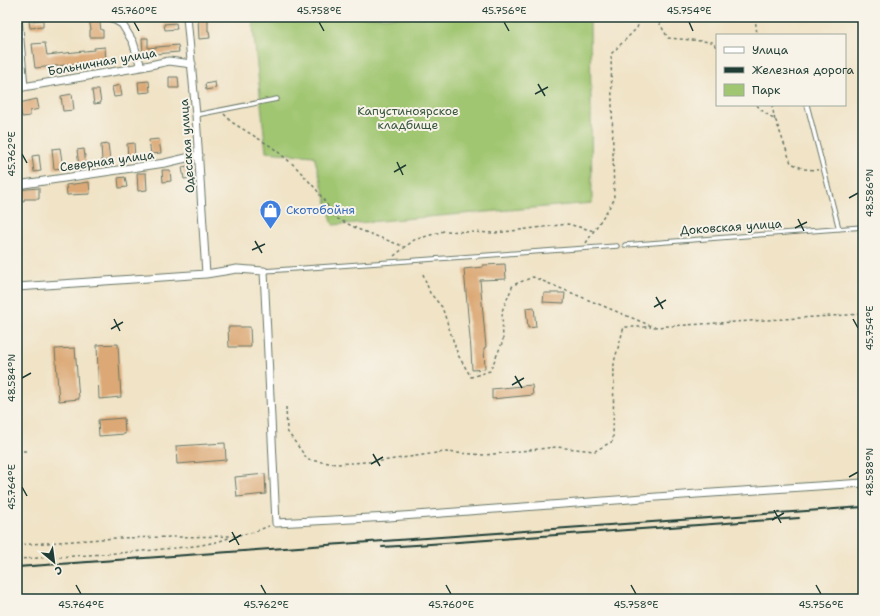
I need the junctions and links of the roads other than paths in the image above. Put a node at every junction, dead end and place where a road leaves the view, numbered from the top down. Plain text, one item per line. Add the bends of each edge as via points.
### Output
1 (18, 17) edge
2 (110, 17) edge
3 (187, 17) edge
4 (192, 64) junction
5 (141, 67) junction
6 (21, 87) edge
7 (278, 99) dead end
8 (807, 106) edge
9 (196, 115) junction
10 (199, 155) junction
11 (17, 185) edge
12 (863, 228) edge
13 (839, 229) junction
14 (625, 245) dead end
15 (617, 246) dead end
16 (264, 271) junction
17 (206, 274) junction
18 (17, 287) edge
19 (863, 483) edge

1 - 6 street
2 - 5 street via 122,24 133,42
3 - 4 street, Одесская улица
4 - 5 street, Больничная улица via 169,61
4 - 9 street, Одесская улица
5 - 6 street, Больничная улица
7 - 9 lane
8 - 13 lane
9 - 10 street, Одесская улица
10 - 11 street, Северная улица via 164,164
10 - 17 street, Одесская улица
12 - 13 lane, Доковская улица
13 - 14 lane, Доковская улица
15 - 16 lane
16 - 17 street via 237,269
16 - 19 street via 276,523
17 - 18 street

